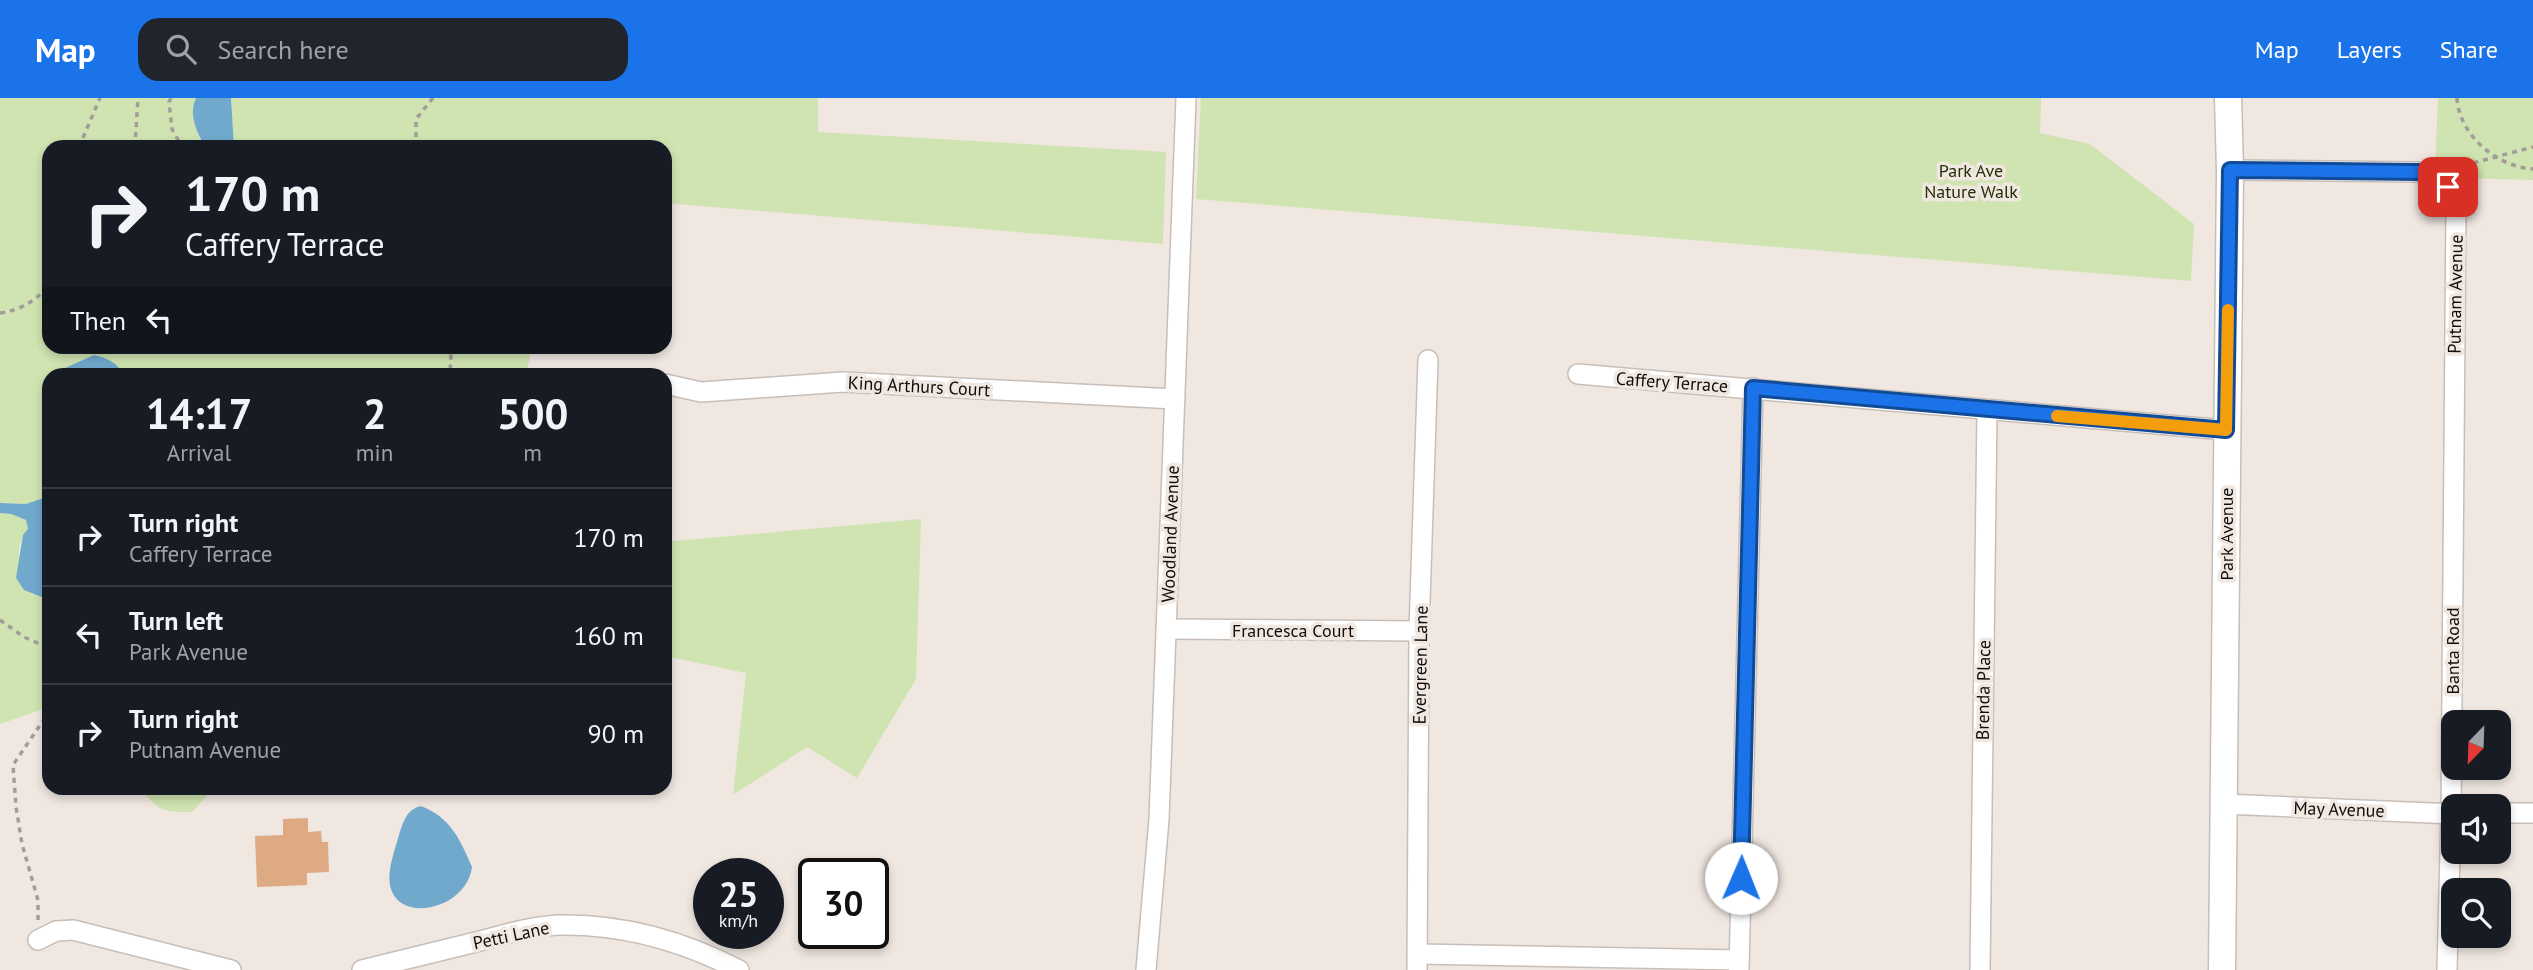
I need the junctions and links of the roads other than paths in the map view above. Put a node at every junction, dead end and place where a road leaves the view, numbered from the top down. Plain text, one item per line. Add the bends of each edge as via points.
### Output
1 (1186, 98) edge
2 (2228, 98) edge
3 (2230, 170) junction
4 (1428, 360) dead end
5 (1578, 374) dead end
6 (672, 386) edge
7 (1753, 388) junction
8 (1175, 399) junction
9 (1987, 410) junction
10 (2226, 430) junction
11 (2453, 458) joint
12 (1166, 629) junction
13 (1419, 631) junction
14 (2452, 794) edge
15 (2224, 804) junction
16 (2511, 813) edge
17 (2533, 813) edge
18 (2441, 814) edge
19 (2450, 864) edge
20 (38, 940) road end
21 (1418, 962) edge
22 (1739, 965) edge
23 (231, 970) edge
24 (362, 970) edge
25 (739, 970) edge
26 (1146, 970) edge
27 (1980, 970) edge
28 (2222, 970) edge
29 (2447, 970) edge

1 - 8 street, Woodland Avenue
2 - 3 main road, Park Avenue
3 - 10 main road, Park Avenue
3 - 11 street, Putnam Avenue via 2418,172 2448,187 2456,206
4 - 13 street, Evergreen Lane
5 - 7 street, Caffery Terrace
6 - 8 street, King Arthurs Court via 701,392 843,382
7 - 9 street, Caffery Terrace
7 - 22 street
8 - 12 street, Woodland Avenue
9 - 10 street, Caffery Terrace
9 - 27 street, Brenda Place
10 - 15 main road, Park Avenue
11 - 14 street, Banta Road
12 - 13 street, Francesca Court
12 - 26 street, Woodland Avenue via 1159,820
13 - 21 street, Evergreen Lane
15 - 18 street, May Avenue
15 - 28 main road, Park Avenue
16 - 17 street
19 - 29 street, Banta Road
20 - 23 street via 56,931 73,930
21 - 22 street
24 - 25 street, Petti Lane via 558,925 658,937

